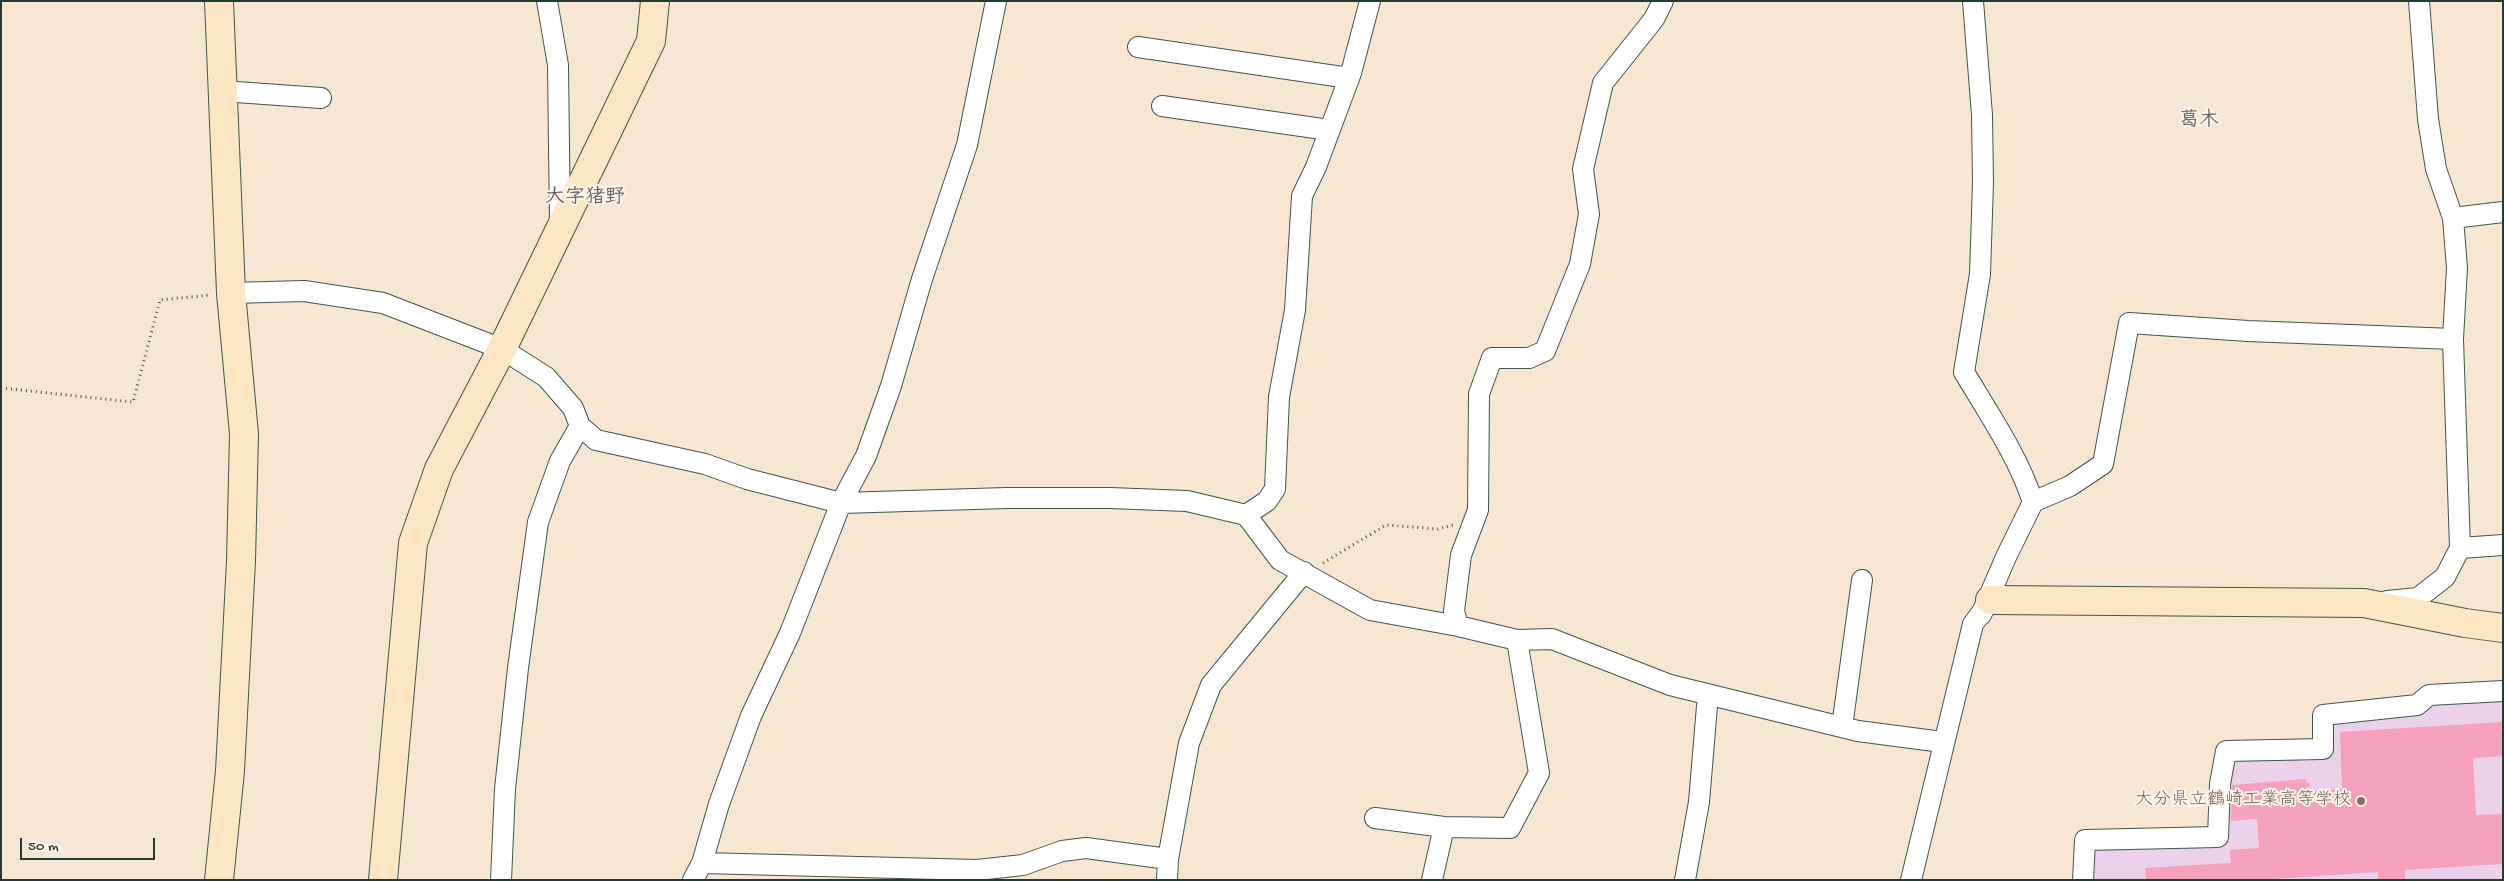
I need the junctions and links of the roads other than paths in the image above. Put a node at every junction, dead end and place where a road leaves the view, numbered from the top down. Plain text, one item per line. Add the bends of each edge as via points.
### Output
1 (219, 1) edge
2 (548, 1) edge
3 (655, 1) edge
4 (996, 1) edge
5 (1370, 1) edge
6 (1663, 1) edge
7 (1973, 1) edge
8 (2419, 1) edge
9 (1138, 47) dead end
10 (1349, 78) junction
11 (222, 91) junction
12 (321, 98) dead end
13 (1162, 106) dead end
14 (1329, 130) junction
15 (2503, 212) edge
16 (2453, 218) junction
17 (560, 229) junction
18 (231, 293) junction
19 (2453, 339) junction
20 (502, 348) junction
21 (580, 426) junction
22 (2033, 502) junction
23 (841, 503) junction
24 (1246, 515) junction
25 (2503, 545) edge
26 (2460, 548) junction
27 (1304, 572) junction
28 (1862, 580) dead end
29 (2364, 603) junction
30 (1986, 608) junction
31 (1458, 626) junction
32 (2503, 628) edge
33 (1517, 640) junction
34 (2503, 691) edge
35 (1708, 694) junction
36 (1842, 727) junction
37 (1942, 742) junction
38 (1375, 818) dead end
39 (1444, 827) junction
40 (1168, 859) junction
41 (697, 871) edge
42 (219, 880) edge
43 (383, 880) edge
44 (501, 880) edge
45 (1167, 880) edge
46 (1432, 880) edge
47 (1684, 880) edge
48 (1911, 880) edge
49 (2083, 880) edge

1 - 11 street
2 - 17 street via 558,65
3 - 17 street via 652,41
4 - 23 street via 967,146 922,279 891,386 866,456
5 - 10 street
6 - 31 street via 1654,19 1603,83 1583,169 1590,214 1580,264 1545,351 1529,358 1492,358 1479,394 1478,510 1461,555 1454,611
7 - 22 street via 1982,115 1983,183 1980,274 1964,372 2001,434
8 - 16 street via 2434,160
9 - 10 street
10 - 14 street
11 - 12 street
11 - 18 street
13 - 14 street
14 - 24 street via 1302,196 1295,310 1279,398 1275,489 1267,501
15 - 16 street
16 - 19 street via 2457,268
17 - 20 street
18 - 20 street via 304,290 383,302
18 - 42 street via 244,434 230,771
19 - 22 street via 2129,323 2103,464 2070,486
19 - 26 street
20 - 21 street via 546,377 574,408
20 - 43 street via 439,469 413,543
21 - 23 street via 596,440 705,464 747,479
21 - 44 street via 560,461 538,522 505,789
22 - 30 street
23 - 24 street via 1110,498 1187,501
23 - 41 street via 790,633 751,716
24 - 27 street via 1280,560
25 - 26 street
26 - 29 street via 2445,577 2418,598
27 - 31 street via 1370,610
27 - 40 street via 1211,685 1189,743
28 - 36 street
29 - 30 street
29 - 32 street
30 - 37 street via 1972,624
31 - 33 street
33 - 35 street via 1552,639 1670,685
33 - 39 street via 1539,773 1510,828
34 - 49 street via 2429,695 2417,705 2323,715 2323,749 2226,751 2220,784 2218,837 2085,840
35 - 36 street
35 - 47 street via 1699,802
36 - 37 street
37 - 48 street
38 - 39 street
39 - 46 street
40 - 41 street via 1086,848 1062,851 1023,865 978,870
40 - 45 street

